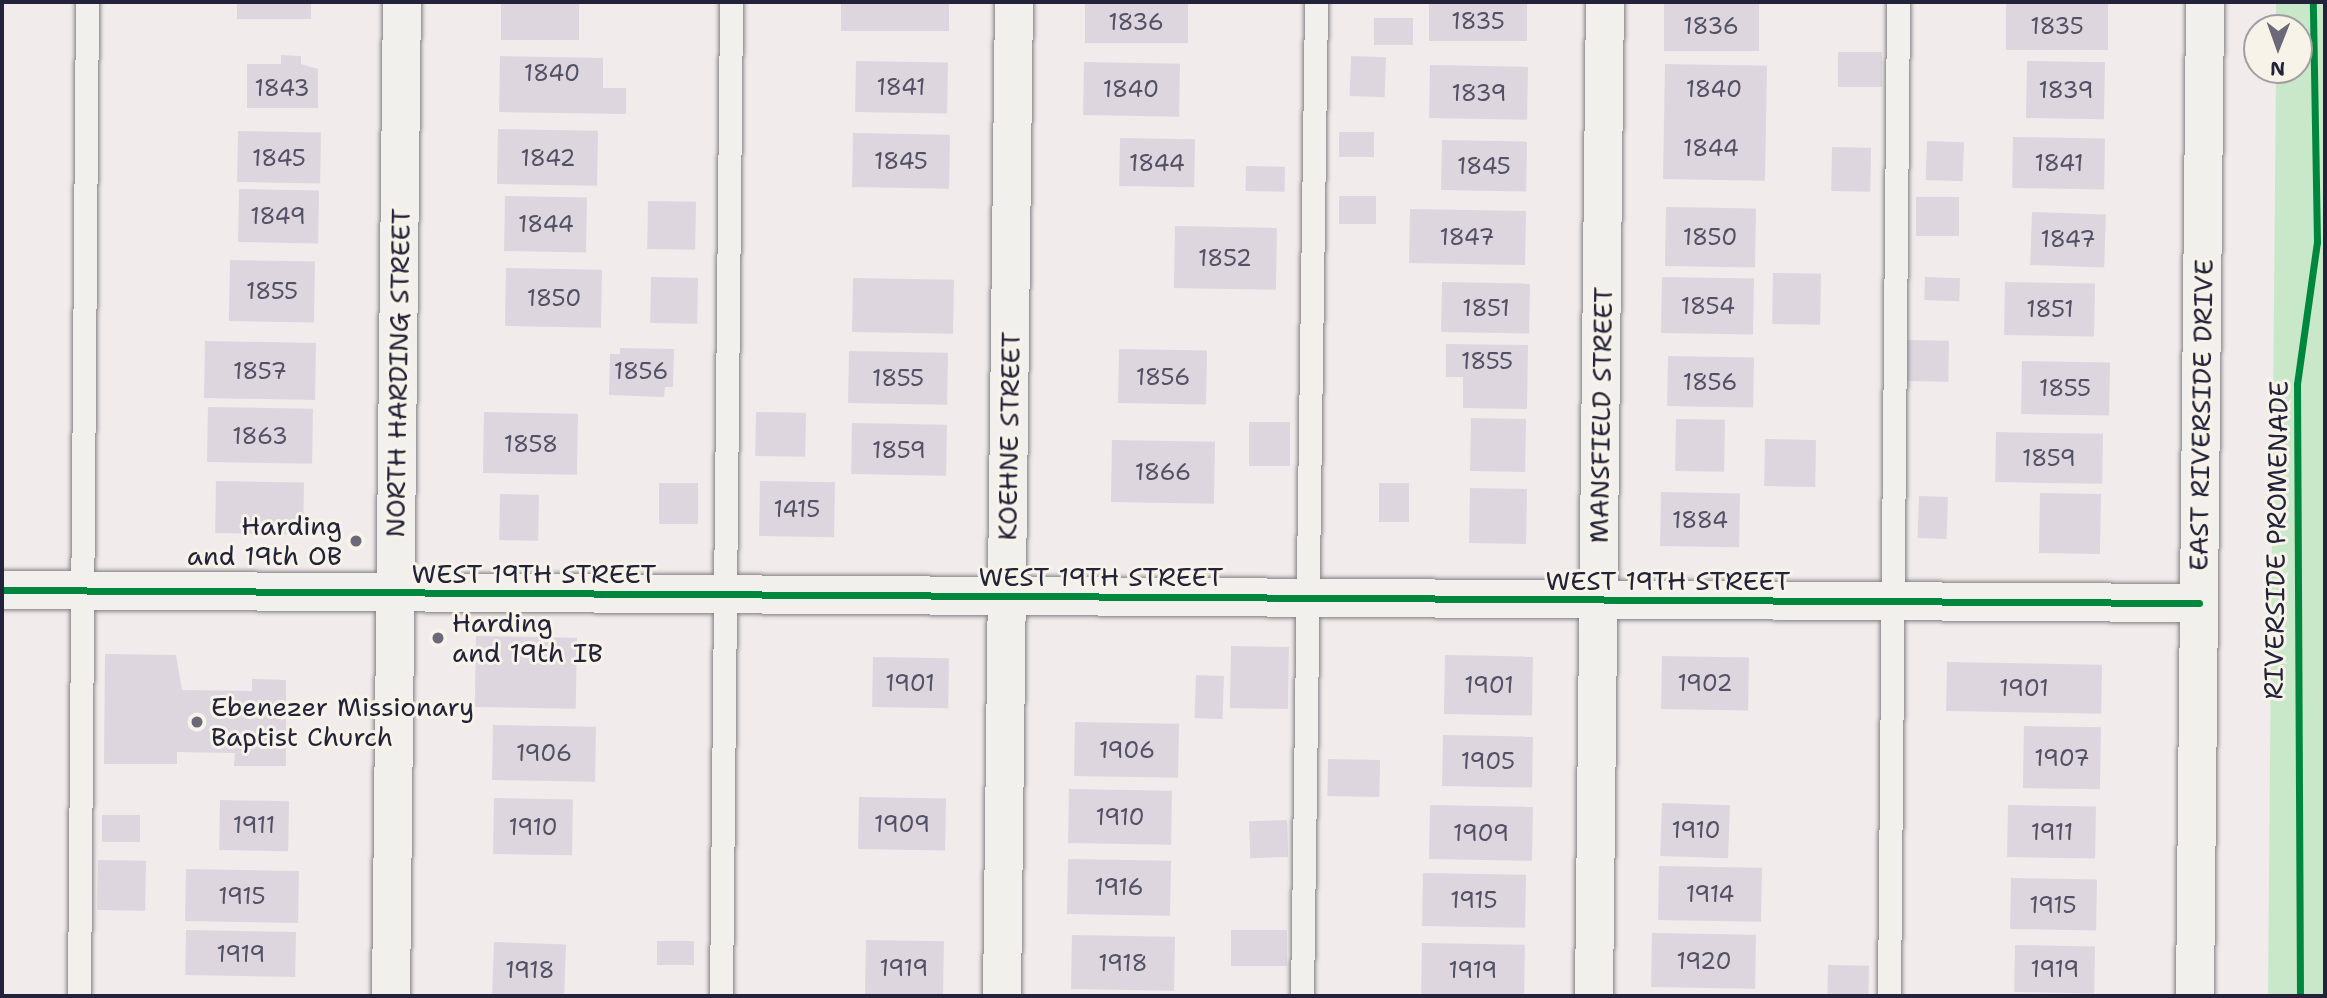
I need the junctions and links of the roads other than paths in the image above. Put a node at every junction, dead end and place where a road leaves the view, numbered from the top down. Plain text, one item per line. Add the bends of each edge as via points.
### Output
1 (87, 2) edge
2 (402, 2) edge
3 (731, 2) edge
4 (1014, 2) edge
5 (1316, 2) edge
6 (1605, 2) edge
7 (1898, 2) edge
8 (2205, 2) edge
9 (2, 590) edge
10 (83, 591) junction
11 (395, 594) junction
12 (723, 596) junction
13 (1007, 598) junction
14 (1311, 600) junction
15 (1599, 602) junction
16 (1894, 602) junction
17 (2200, 603) junction
18 (79, 996) edge
19 (391, 996) edge
20 (721, 996) edge
21 (1002, 996) edge
22 (1301, 996) edge
23 (1594, 996) edge
24 (1889, 996) edge
25 (2196, 996) edge

1 - 10 lane
2 - 11 street, NORTH HARDING STREET
3 - 12 lane
4 - 13 street, KOEHNE STREET
5 - 14 lane via 1306,541
6 - 15 street, MANSFIELD STREET
7 - 16 lane
8 - 17 street, EAST RIVERSIDE DRIVE
9 - 10 street, WEST 19TH STREET
10 - 11 street, WEST 19TH STREET
10 - 18 lane
11 - 12 street, WEST 19TH STREET
11 - 19 street, NORTH HARDING STREET
12 - 13 street, WEST 19TH STREET
12 - 20 lane
13 - 14 street, WEST 19TH STREET
13 - 21 street, KOEHNE STREET
14 - 15 street, WEST 19TH STREET
14 - 22 lane
15 - 16 street, WEST 19TH STREET
15 - 23 street, MANSFIELD STREET
16 - 17 street, WEST 19TH STREET
16 - 24 lane
17 - 25 street, EAST RIVERSIDE DRIVE

